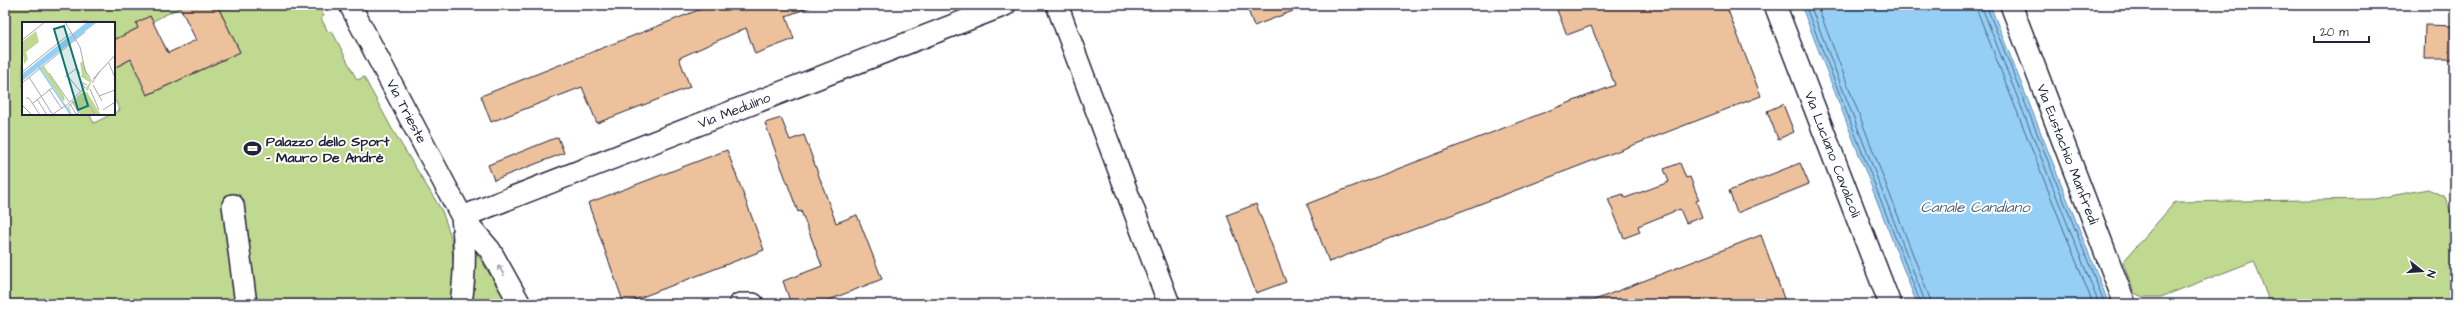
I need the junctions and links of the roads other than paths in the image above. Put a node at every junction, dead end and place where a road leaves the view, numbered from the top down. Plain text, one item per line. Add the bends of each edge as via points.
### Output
1 (350, 5) edge
2 (1005, 5) edge
3 (1057, 5) edge
4 (1775, 5) edge
5 (2011, 5) edge
6 (233, 205) dead end
7 (462, 217) junction
8 (246, 304) edge
9 (461, 304) edge
10 (520, 304) edge
11 (740, 304) edge
12 (753, 304) edge
13 (1169, 304) edge
14 (1890, 304) edge
15 (2125, 304) edge

1 - 7 street, Via Trieste
2 - 7 street, Via Medulino
3 - 13 street
4 - 14 street, Via Luciano Cavalcoli
5 - 15 street, Via Eustachio Manfredi
6 - 8 street
7 - 9 street, Via Trieste via 465,275
10 -> 7 street, Via Trieste via 490,250
11 - 12 street

